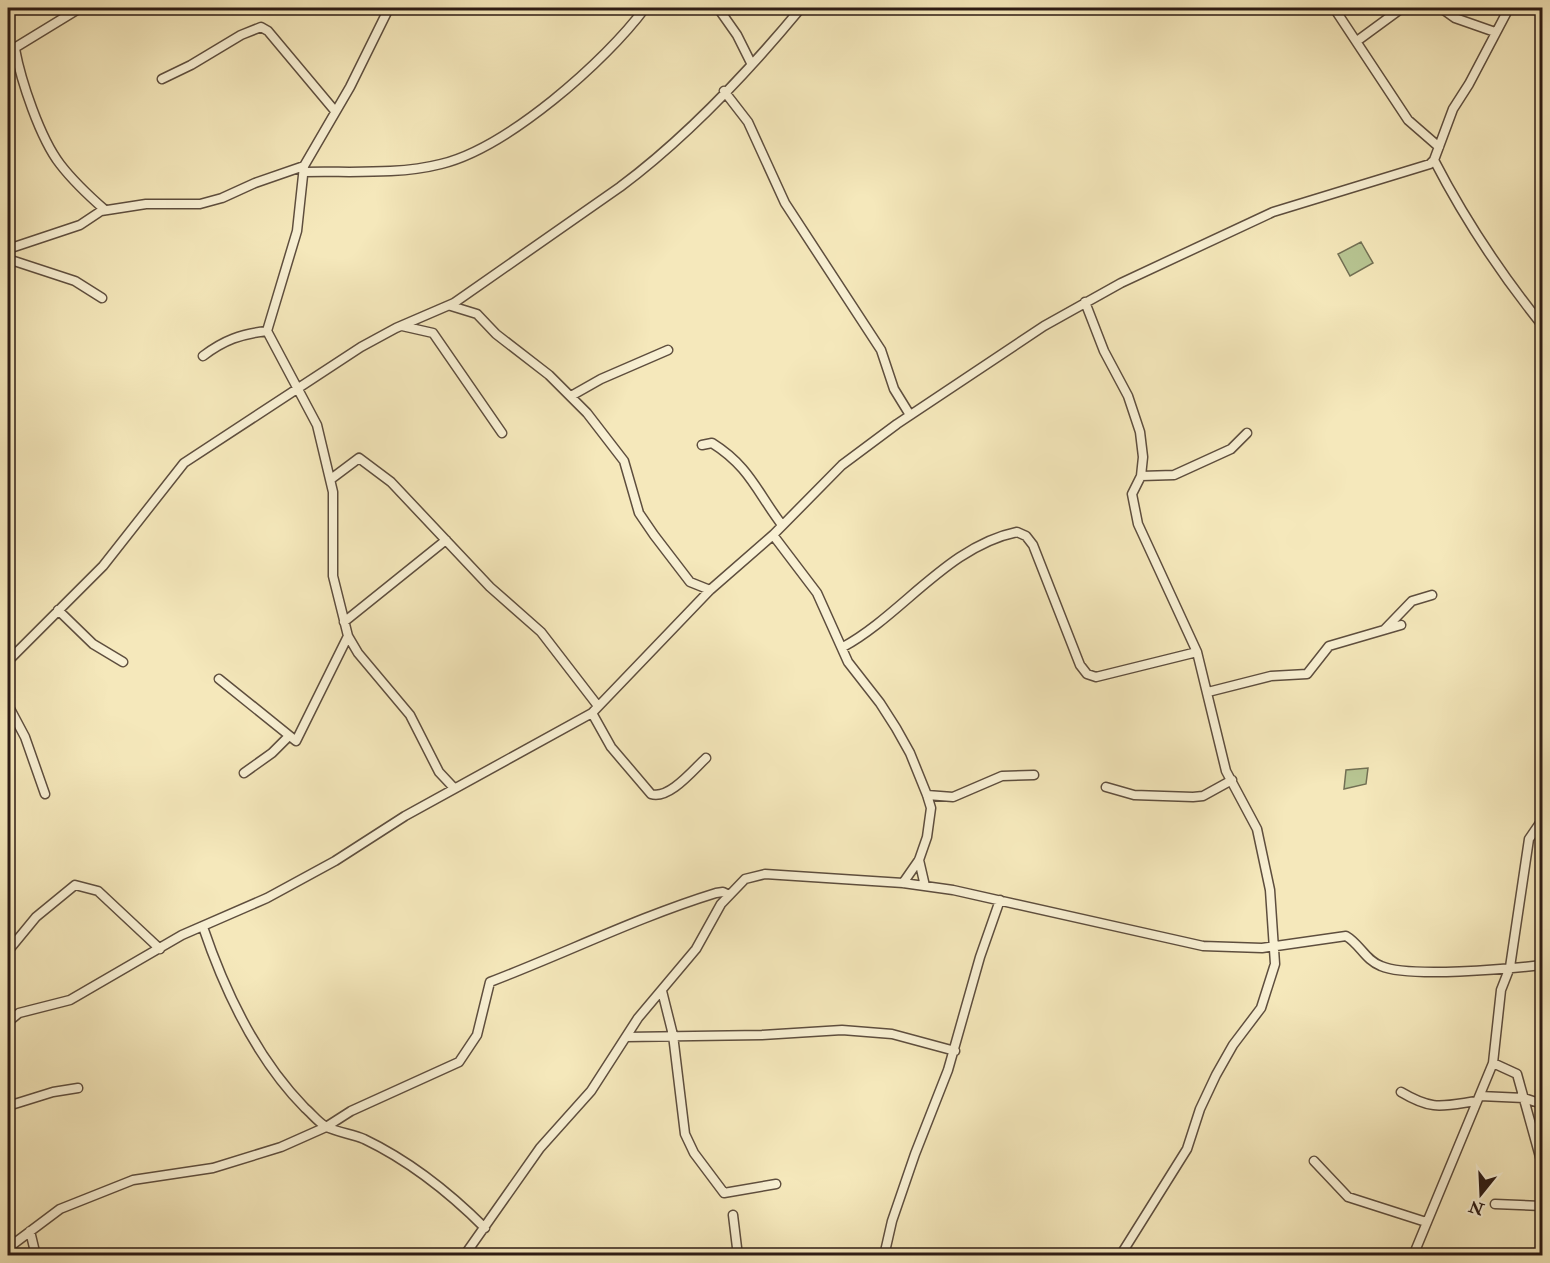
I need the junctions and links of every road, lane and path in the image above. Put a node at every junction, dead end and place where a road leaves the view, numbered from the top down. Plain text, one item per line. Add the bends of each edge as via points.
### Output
1 (80, 8) edge
2 (389, 8) edge
3 (645, 8) edge
4 (718, 8) edge
5 (801, 8) edge
6 (1334, 8) edge
7 (1402, 8) edge
8 (1442, 8) edge
9 (1509, 8) edge
10 (1495, 32) junction
11 (1358, 41) junction
12 (11, 50) edge
13 (752, 63) junction
14 (162, 79) dead end
15 (724, 91) junction
16 (335, 111) junction
17 (1439, 147) junction
18 (1434, 160) junction
19 (304, 169) junction
20 (105, 210) junction
21 (8, 249) edge
22 (8, 259) edge
23 (102, 298) dead end
24 (1085, 302) junction
25 (451, 306) junction
26 (1542, 325) edge
27 (402, 326) junction
28 (267, 330) junction
29 (668, 350) dead end
30 (202, 356) dead end
31 (297, 388) junction
32 (571, 396) junction
33 (910, 415) junction
34 (502, 433) dead end
35 (1247, 433) dead end
36 (702, 444) dead end
37 (1141, 476) junction
38 (331, 479) junction
39 (783, 525) junction
40 (773, 535) junction
41 (446, 540) junction
42 (710, 590) junction
43 (1432, 595) dead end
44 (58, 610) junction
45 (344, 622) junction
46 (1401, 625) dead end
47 (1385, 629) junction
48 (348, 636) junction
49 (843, 647) junction
50 (1197, 652) junction
51 (8, 661) edge
52 (123, 662) dead end
53 (219, 679) dead end
54 (1208, 692) junction
55 (8, 705) edge
56 (595, 709) junction
57 (288, 737) junction
58 (706, 758) dead end
59 (244, 773) dead end
60 (1034, 775) dead end
61 (1232, 780) junction
62 (1106, 787) dead end
63 (454, 788) junction
64 (45, 794) dead end
65 (927, 795) junction
66 (1542, 820) edge
67 (919, 860) junction
68 (903, 883) junction
69 (925, 886) junction
70 (729, 895) junction
71 (1000, 900) junction
72 (203, 927) junction
73 (1273, 946) junction
74 (160, 949) junction
75 (8, 951) edge
76 (1542, 965) edge
77 (1509, 967) junction
78 (662, 991) junction
79 (8, 1022) edge
80 (673, 1035) junction
81 (626, 1037) junction
82 (955, 1051) junction
83 (1492, 1063) junction
84 (78, 1088) dead end
85 (1401, 1092) dead end
86 (1524, 1098) junction
87 (1479, 1099) junction
88 (1542, 1104) edge
89 (8, 1106) edge
90 (326, 1127) junction
91 (1314, 1161) dead end
92 (1542, 1164) edge
93 (776, 1184) dead end
94 (1495, 1204) dead end
95 (1542, 1206) edge
96 (733, 1215) dead end
97 (1426, 1222) junction
98 (485, 1228) junction
99 (30, 1231) junction
100 (8, 1248) edge
101 (36, 1256) edge
102 (464, 1256) edge
103 (738, 1256) edge
104 (884, 1256) edge
105 (1120, 1256) edge
106 (1413, 1256) edge

1 - 12 street
2 - 16 street
3 - 19 street via 593,66 526,121 458,159 402,169
4 - 13 street
5 - 13 street
6 - 11 street
7 - 11 street
8 - 10 street via 1455,18
9 - 10 street
10 - 17 street via 1453,109
11 - 17 street via 1408,120
12 - 20 street via 58,162
13 - 15 street
14 - 16 street via 261,27
15 - 25 street via 647,167
15 - 33 street via 748,122 785,203 881,350 894,389
16 - 19 street
17 - 18 street
18 - 24 street via 1273,212
18 - 26 street via 1451,194
19 - 20 street via 200,204 146,204
19 - 28 street via 297,231
20 - 21 street via 80,225
22 - 23 street via 75,281
24 - 33 street via 1006,349
24 - 37 street via 1135,416 1143,445
25 - 27 street
25 - 32 street via 477,314
27 - 31 street
27 - 34 street via 432,333
28 - 30 street via 241,334
28 - 31 street
29 - 32 street
31 - 38 street via 317,425
31 - 44 street via 184,463 103,566
32 - 42 street via 624,461 639,513 654,535 690,582
33 - 39 street via 842,465
35 - 37 street via 1231,449 1174,475
36 - 39 street via 712,443 745,469
37 - 50 street via 1132,494 1138,524
38 - 41 street via 359,458 392,482
38 - 45 street via 333,576
39 - 40 street
40 - 42 street
40 - 49 street via 817,593
41 - 45 street
41 - 56 street via 490,587 541,632
42 - 56 street
43 - 47 street via 1412,601
44 - 51 street
44 - 52 street via 93,644
45 - 48 street
46 - 47 street
47 - 54 street via 1329,646 1307,674 1271,676
48 - 57 street via 298,740
48 - 63 street via 411,715 439,772
49 - 50 street via 873,629 934,576 991,540 1017,532 1033,544 1080,665 1087,674 1096,677
49 - 65 street via 848,662 880,703 905,745
50 - 54 street
53 - 57 street
54 - 61 street
55 - 64 street via 25,737
56 - 58 street via 610,747 651,794 669,791
56 - 63 street
57 - 59 street
60 - 65 street via 1002,776 953,797
61 - 62 street via 1203,796 1193,797 1134,795
61 - 73 street via 1253,819 1265,856
63 - 72 street via 335,861
65 - 67 street via 930,818
66 - 77 street via 1529,839
67 - 68 street
67 - 69 street
68 - 69 street
68 - 70 street via 765,874 744,879
69 - 71 street
70 - 78 street via 696,949
70 - 90 street via 716,893 666,910 490,982 477,1035 459,1062 351,1111
71 - 73 street via 1192,944
71 - 82 street
72 - 74 street
72 - 90 street via 216,967 258,1048 290,1092
73 - 77 street via 1346,936 1365,955 1393,969
73 - 105 street via 1275,964 1261,1008 1227,1055 1200,1109 1187,1149
74 - 75 street via 98,891 75,885 36,917
74 - 79 street via 70,1000 19,1013
76 - 77 street
77 - 83 street
78 - 80 street
78 - 81 street
80 - 81 street
80 - 82 street via 842,1030 892,1034
80 - 93 street via 686,1134 694,1153 724,1193
81 - 98 street via 591,1091 540,1148
82 - 104 street via 915,1154
83 - 86 street via 1517,1074
83 - 87 street
84 - 89 street
85 - 87 street via 1423,1105 1445,1106
86 - 87 street
86 - 88 street
86 - 92 street
87 - 97 street
90 - 98 street via 364,1140 443,1188
90 - 99 street via 281,1147 213,1168 133,1180 60,1209
91 - 97 street via 1348,1197
94 - 95 street
96 - 103 street
97 - 106 street
98 - 102 street
99 - 100 street
99 - 101 street

